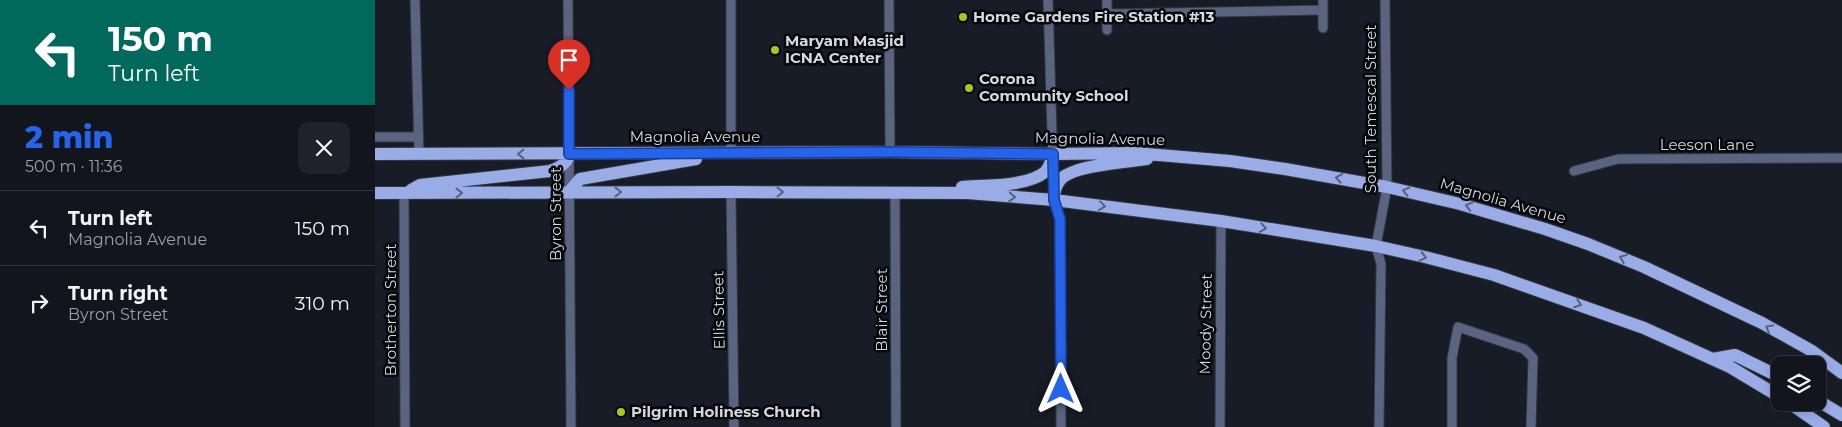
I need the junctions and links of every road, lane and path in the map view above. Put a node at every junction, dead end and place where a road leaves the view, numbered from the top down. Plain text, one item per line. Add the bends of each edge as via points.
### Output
1 (415, 0) edge
2 (568, 0) edge
3 (731, 0) edge
4 (889, 0) edge
5 (1048, 0) edge
6 (1107, 0) edge
7 (1323, 0) edge
8 (1385, 0) edge
9 (1323, 10) junction
10 (1107, 14) junction
11 (1323, 28) dead end
12 (1107, 30) dead end
13 (375, 137) edge
14 (418, 137) junction
15 (890, 152) junction
16 (731, 153) junction
17 (375, 154) edge
18 (419, 154) junction
19 (569, 154) junction
20 (1053, 154) junction
21 (1173, 156) junction
22 (1842, 158) edge
23 (1574, 171) dead end
24 (1387, 186) junction
25 (569, 192) junction
26 (731, 192) junction
27 (921, 192) junction
28 (375, 193) edge
29 (404, 193) junction
30 (895, 193) junction
31 (1054, 200) junction
32 (1221, 221) junction
33 (1375, 246) junction
34 (1812, 352) junction
35 (1713, 359) junction
36 (1842, 364) edge
37 (1771, 373) edge
38 (1842, 373) edge
39 (1771, 392) edge
40 (1826, 405) edge
41 (1801, 411) edge
42 (1842, 415) edge
43 (405, 427) edge
44 (571, 427) edge
45 (734, 427) edge
46 (896, 427) edge
47 (1061, 427) edge
48 (1219, 427) edge
49 (1379, 427) edge
50 (1452, 427) edge
51 (1531, 427) edge
52 (1824, 427) edge

1 - 14 street
2 - 19 street, Byron Street
3 - 16 street
4 - 15 street
5 - 20 street
6 - 10 street
7 - 9 street
8 - 24 street, South Temescal Street
9 - 10 street
9 - 11 street
10 - 12 street
13 - 14 street
14 - 18 street
15 - 16 main road, Magnolia Avenue
15 - 20 main road, Magnolia Avenue
16 - 19 main road, Magnolia Avenue
16 - 25 main road via 580,179
17 - 18 main road, Magnolia Avenue
19 -> 18 main road, Magnolia Avenue
19 - 25 street, Byron Street
19 - 29 main road via 567,162 551,171 420,185
20 - 21 main road, Magnolia Avenue
20 - 27 main road via 1049,168 1036,177 1016,183
20 - 31 street
24 -> 21 main road, Magnolia Avenue via 1285,168
21 - 31 main road via 1076,170 1060,180
22 - 23 street, Leeson Lane via 1618,159
24 - 33 street, South Temescal Street
34 -> 24 main road, Magnolia Avenue via 1704,294 1593,247 1503,216
25 -> 26 main road
29 -> 25 main road
25 - 44 street, Byron Street
26 -> 30 main road
26 - 45 street, Ellis Street
27 - 30 main road
27 -> 31 main road
28 - 29 main road
29 - 43 street, Brotherton Street
30 - 46 street, Blair Street
31 -> 32 main road
31 - 47 street via 1060,219
32 -> 33 main road
32 - 48 street, Moody Street
33 -> 35 main road via 1494,275 1644,328
33 - 49 street, South Temescal Street via 1381,264
34 - 36 main road
34 - 38 main road, Magnolia Avenue
35 - 37 main road via 1735,355
35 - 39 main road
40 - 42 main road
41 - 52 main road
50 - 51 street via 1451,358 1458,327 1523,349 1533,358

